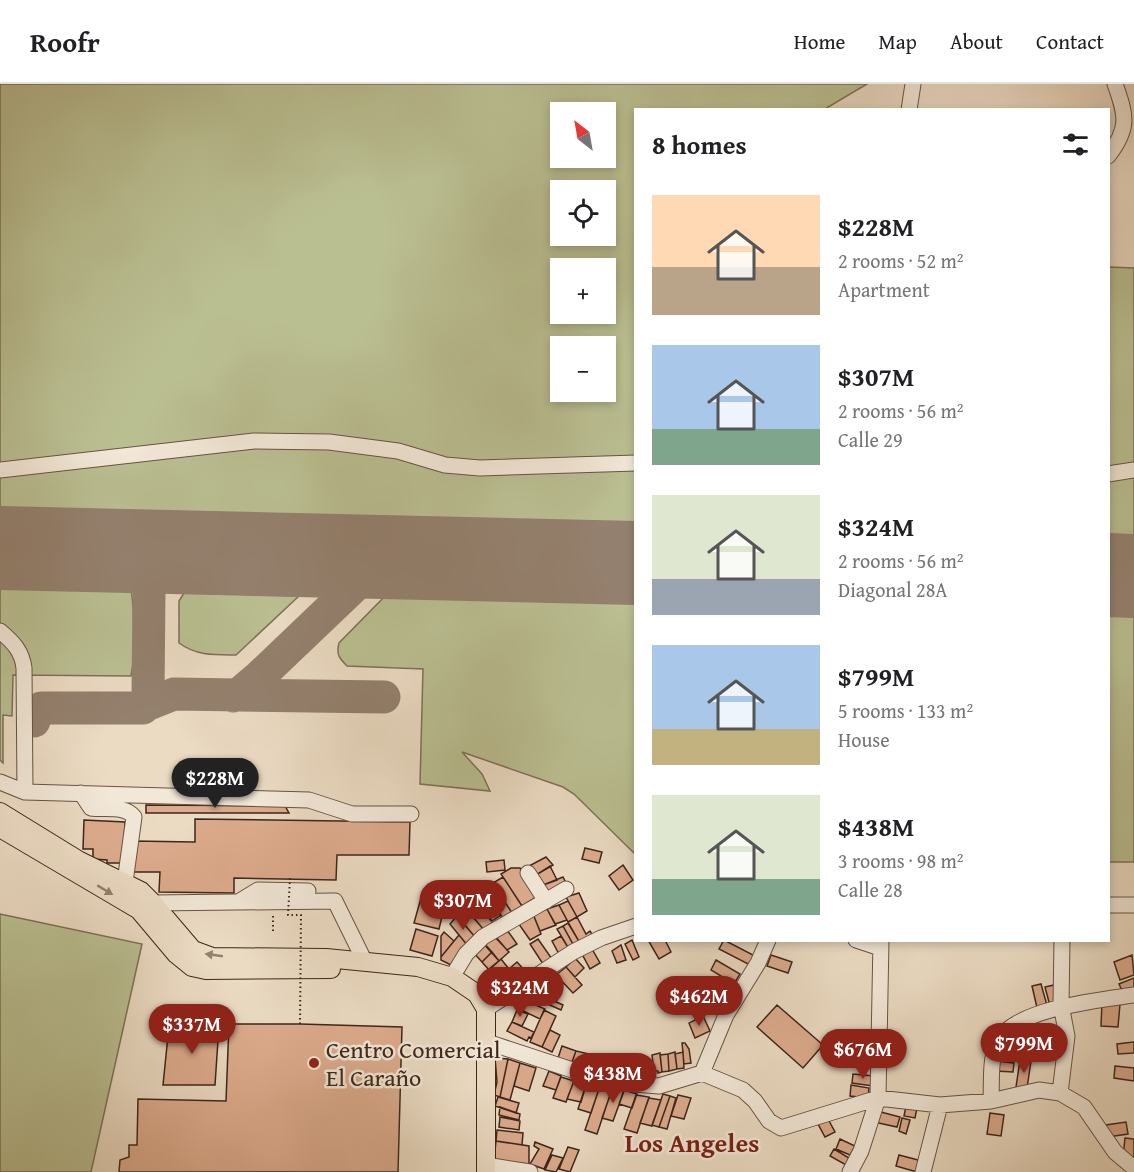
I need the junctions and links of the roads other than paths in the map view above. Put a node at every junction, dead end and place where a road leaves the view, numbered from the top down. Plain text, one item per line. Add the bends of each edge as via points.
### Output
1 (913, 84) edge
2 (1115, 84) edge
3 (909, 108) edge
4 (1127, 143) edge
5 (1110, 155) edge
6 (634, 463) edge
7 (0, 470) edge
8 (1134, 470) edge
9 (1110, 474) edge
10 (0, 631) edge
11 (0, 782) edge
12 (25, 792) junction
13 (81, 793) junction
14 (0, 812) edge
15 (411, 814) dead end
16 (0, 828) edge
17 (528, 873) dead end
18 (125, 882) junction
19 (566, 889) dead end
20 (546, 901) junction
21 (153, 903) junction
22 (1134, 905) edge
23 (1110, 906) edge
24 (634, 927) edge
25 (767, 942) edge
26 (1062, 942) edge
27 (881, 944) edge
28 (361, 962) junction
29 (452, 977) junction
30 (1134, 995) edge
31 (482, 1002) junction
32 (1061, 1005) junction
33 (487, 1042) junction
34 (702, 1073) junction
35 (1060, 1093) junction
36 (878, 1098) junction
37 (991, 1101) junction
38 (940, 1105) junction
39 (486, 1168) edge
40 (1134, 1168) edge
41 (530, 1172) edge
42 (850, 1172) edge
43 (924, 1172) edge

1 - 3 street
2 - 4 street via 1125,113
4 - 5 street
6 - 7 street via 480,468 329,442 254,441
8 - 9 street
10 - 12 street via 14,643 24,668
11 - 12 street
12 - 13 street
13 - 15 street via 309,800 352,814
13 - 18 street via 91,808 122,810 134,817
14 - 18 main road via 78,860
16 -> 28 main road via 139,910 192,967 325,970
17 - 20 street
18 - 21 main road
19 - 20 street
20 - 29 street via 483,937 466,954
28 -> 21 main road via 212,957 193,950
21 - 28 street via 335,901
22 - 23 street
24 - 31 street via 601,938
25 - 34 street via 726,1015
26 - 32 street
27 - 36 street
28 - 29 main road via 418,967
29 - 31 main road
30 - 32 street
31 - 33 main road
32 - 35 street via 1067,1036
32 - 37 street via 1012,1026 1000,1037 994,1053
33 - 34 street via 609,1082 659,1086
33 - 39 main road
34 - 36 street via 743,1090 769,1121 781,1128
35 - 37 street via 1039,1090
35 - 40 street via 1084,1107 1115,1152
36 - 38 street
36 - 42 street
37 - 38 street
38 - 43 street
39 - 41 street

